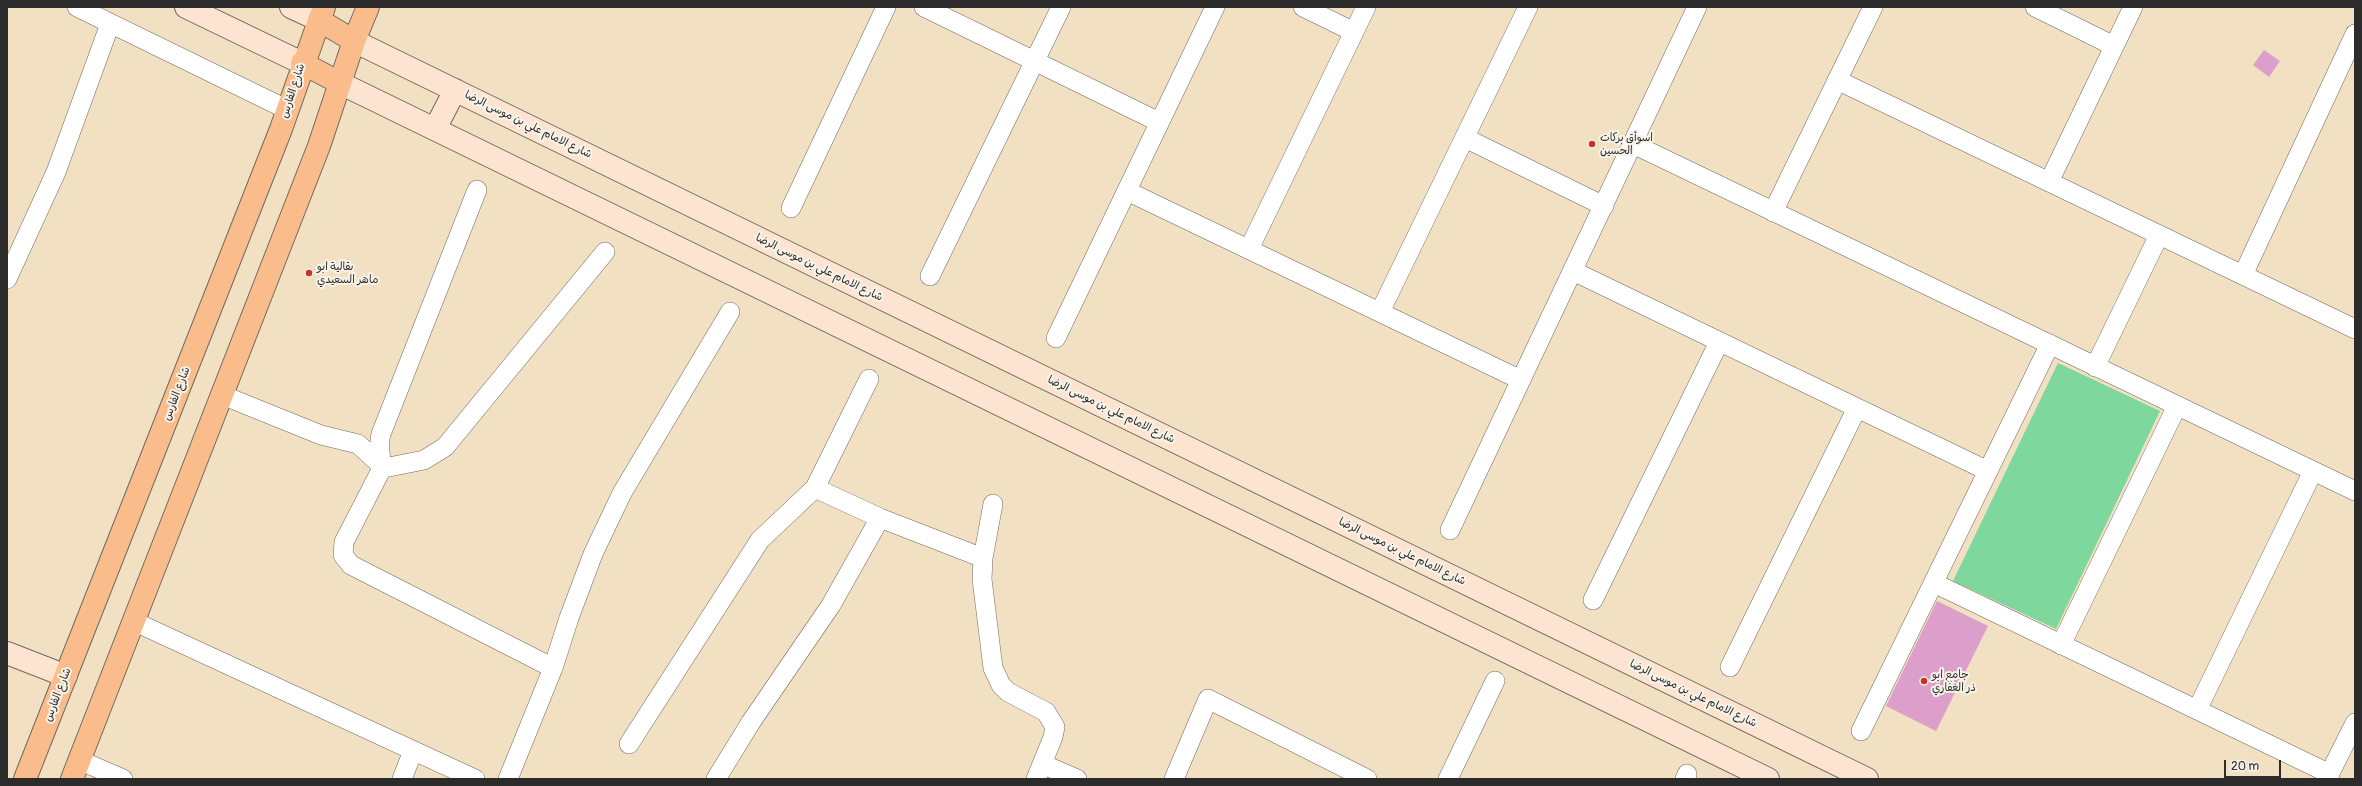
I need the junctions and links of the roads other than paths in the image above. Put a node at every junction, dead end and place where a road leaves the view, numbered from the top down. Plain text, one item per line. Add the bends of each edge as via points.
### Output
1 (77, 7) edge
2 (186, 7) edge
3 (292, 7) edge
4 (368, 7) edge
5 (886, 7) edge
6 (924, 7) edge
7 (1061, 7) edge
8 (1215, 7) edge
9 (1303, 7) edge
10 (1366, 7) edge
11 (1528, 7) edge
12 (1697, 7) edge
13 (1873, 7) edge
14 (2035, 7) edge
15 (2133, 7) edge
16 (321, 14) edge
17 (110, 24) junction
18 (1354, 32) junction
19 (2355, 34) edge
20 (354, 41) junction
21 (2114, 46) junction
22 (1034, 62) junction
23 (302, 64) junction
24 (1837, 80) junction
25 (340, 83) junction
26 (455, 90) junction
27 (288, 110) junction
28 (1159, 122) junction
29 (435, 129) junction
30 (1465, 138) junction
31 (1633, 144) junction
32 (2049, 182) junction
33 (477, 190) dead end
34 (1127, 190) junction
35 (1604, 206) junction
36 (791, 208) dead end
37 (1773, 212) junction
38 (2160, 235) junction
39 (1249, 249) junction
40 (605, 252) dead end
41 (1573, 271) junction
42 (930, 276) dead end
43 (2244, 276) junction
44 (7, 279) edge
45 (730, 312) dead end
46 (1380, 312) junction
47 (2355, 329) edge
48 (1056, 338) dead end
49 (1719, 342) junction
50 (2050, 344) junction
51 (2096, 367) junction
52 (869, 379) dead end
53 (1521, 380) junction
54 (222, 395) junction
55 (2177, 406) junction
56 (1857, 408) junction
57 (382, 466) junction
58 (1988, 471) junction
59 (2313, 471) junction
60 (815, 488) junction
61 (2355, 492) edge
62 (993, 504) dead end
63 (880, 518) junction
64 (1450, 530) dead end
65 (983, 558) junction
66 (1934, 584) junction
67 (1593, 600) dead end
68 (134, 622) junction
69 (2061, 645) junction
70 (7, 653) edge
71 (1730, 666) dead end
72 (553, 668) junction
73 (66, 676) junction
74 (1495, 681) dead end
75 (2197, 710) junction
76 (2355, 723) edge
77 (1861, 731) dead end
78 (629, 744) dead end
79 (413, 750) junction
80 (76, 769) edge
81 (1039, 771) edge
82 (1344, 774) edge
83 (2329, 777) edge
84 (25, 779) edge
85 (123, 779) edge
86 (402, 779) edge
87 (476, 779) edge
88 (508, 779) edge
89 (716, 779) edge
90 (1077, 779) edge
91 (1174, 779) edge
92 (1367, 779) edge
93 (1448, 779) edge
94 (1768, 779) edge
95 (1867, 779) edge

1 - 17 street
2 - 23 main road
3 - 16 main road
4 - 20 main road
5 - 36 street
6 - 22 street
7 - 22 street
8 - 28 street
9 - 18 street
10 - 18 street
11 - 30 street
12 - 31 street
13 - 24 street
14 - 21 street
15 - 21 street
16 - 20 main road
16 - 23 main road, شارع الفارس
17 - 27 street
17 - 44 street via 56,172
18 - 39 street
19 - 43 street
20 - 25 main road
20 - 26 main road, شارع الامام علي بن موسى الرضا
21 - 32 street
22 - 28 street
22 - 42 street
23 - 25 main road
23 - 27 main road, شارع الفارس
24 - 32 street
24 - 37 street
25 - 29 main road
25 - 54 main road via 319,146
26 - 29 main road
26 - 95 main road, شارع الامام علي بن موسى الرضا
27 - 73 main road, شارع الفارس
28 - 34 street
29 - 94 main road
30 - 35 street
30 - 46 street
31 - 35 street
31 - 37 street
32 - 38 street
33 - 57 street via 380,438
34 - 39 street
34 - 48 street
35 - 41 street
37 - 50 street
38 - 43 street
38 - 51 street
39 - 46 street
40 - 57 street via 445,447 413,464
41 - 49 street
41 - 53 street
43 - 47 street
45 - 72 street via 622,493 607,523 580,586
46 - 53 street
49 - 56 street
49 - 67 street
50 - 51 street
50 - 58 street
51 - 55 street
52 - 60 street
53 - 64 street
54 - 57 street via 321,435 358,444
54 - 68 main road
55 - 59 street
55 - 69 street
56 - 58 street
56 - 71 street
57 - 72 street via 344,542 342,549 346,561
58 - 66 street
59 - 61 street
59 - 75 street
60 - 63 street
60 - 78 street via 760,540
62 - 65 street
63 - 65 street
63 - 89 street via 831,605 751,722
65 - 81 street via 984,600 996,677 1008,692 1046,712 1053,722 1055,732
66 - 69 street
66 - 77 street
68 - 79 street
68 - 80 main road
69 - 75 street
70 - 73 main road
72 - 88 street
73 - 84 main road, شارع الفارس
74 - 93 street
75 - 83 street
76 - 83 street
79 - 86 street
79 - 87 street
80 - 85 street
81 - 90 street
82 - 91 street via 1208,699
82 - 92 street

